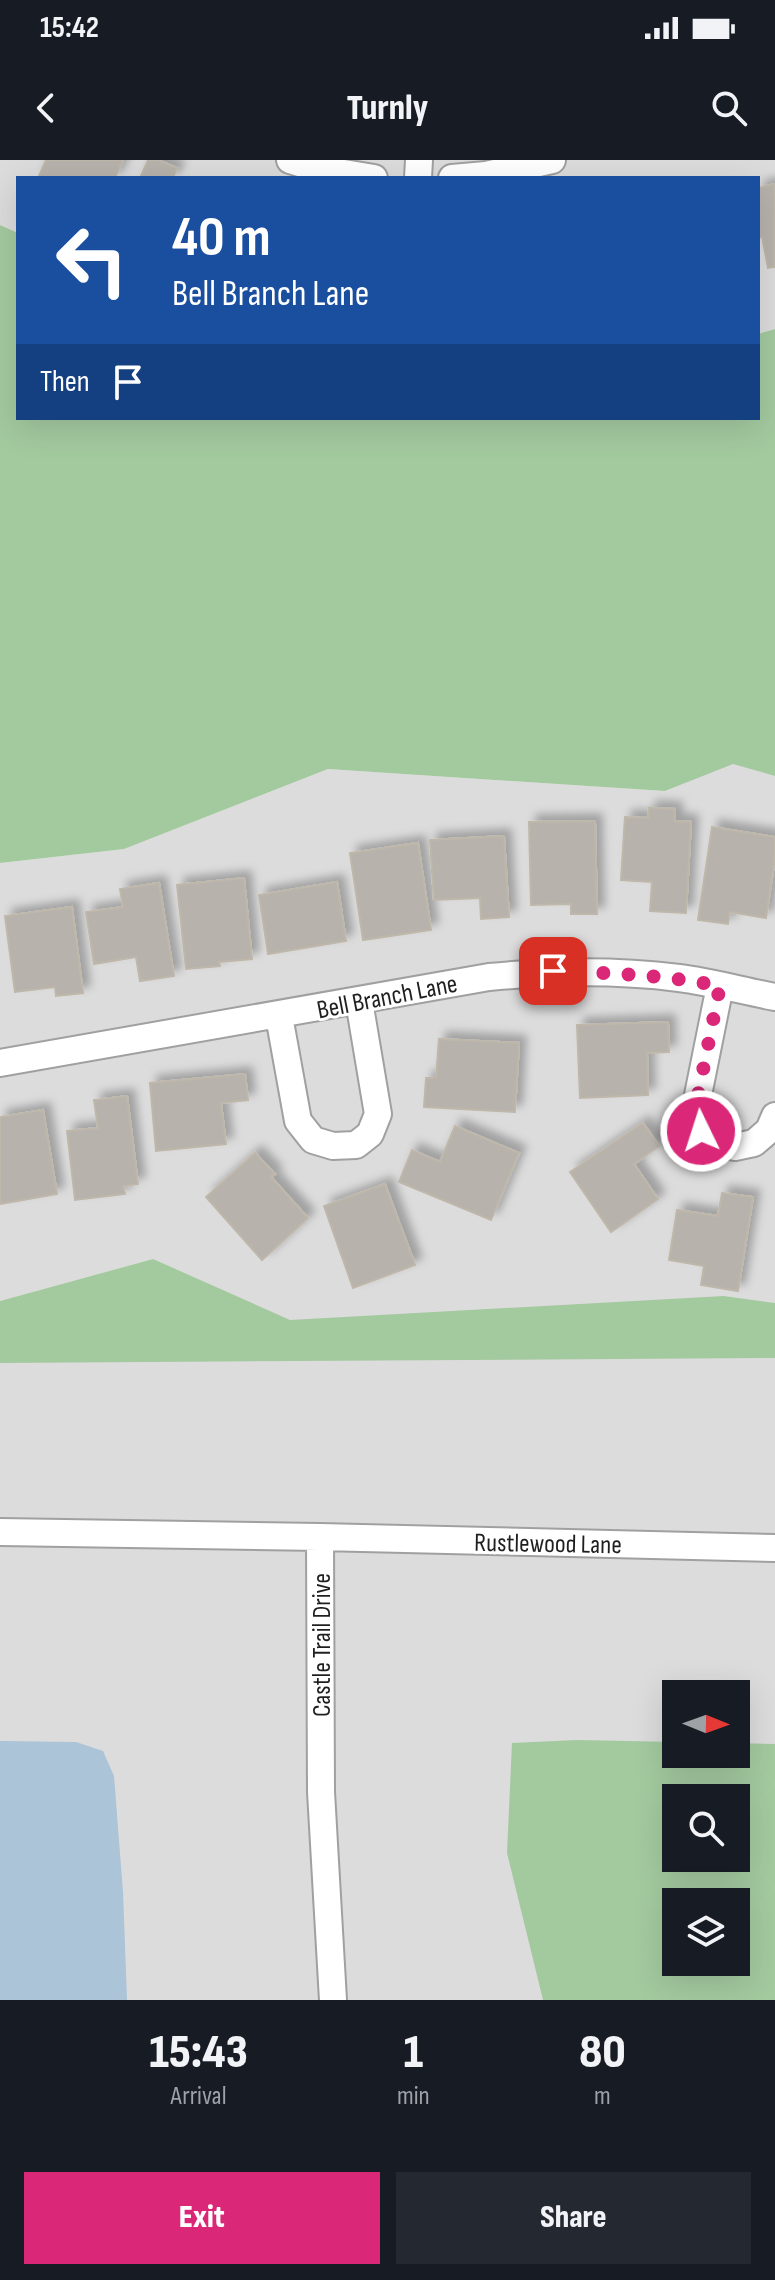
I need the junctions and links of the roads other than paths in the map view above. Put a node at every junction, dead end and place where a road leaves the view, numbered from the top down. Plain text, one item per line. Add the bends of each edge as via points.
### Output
1 (290, 160) edge
2 (552, 160) edge
3 (362, 176) edge
4 (475, 176) edge
5 (720, 986) junction
6 (775, 997) edge
7 (359, 1001) junction
8 (279, 1016) junction
9 (0, 1063) edge
10 (775, 1116) edge
11 (0, 1532) edge
12 (320, 1537) junction
13 (775, 1548) edge
14 (333, 2000) edge

1 - 3 street
2 - 4 street
5 - 6 street, Bell Branch Lane
5 - 7 street, Bell Branch Lane via 617,972 553,971
5 - 10 street via 695,1110 701,1131 718,1144 735,1147 754,1143
7 - 8 street, Bell Branch Lane
7 - 8 street via 378,1114 370,1134 356,1145 313,1140 298,1121
8 - 9 street, Bell Branch Lane
11 - 12 street, Castle Trail Drive
12 - 13 street, Rustlewood Lane
12 - 14 street, Castle Trail Drive via 321,1792

